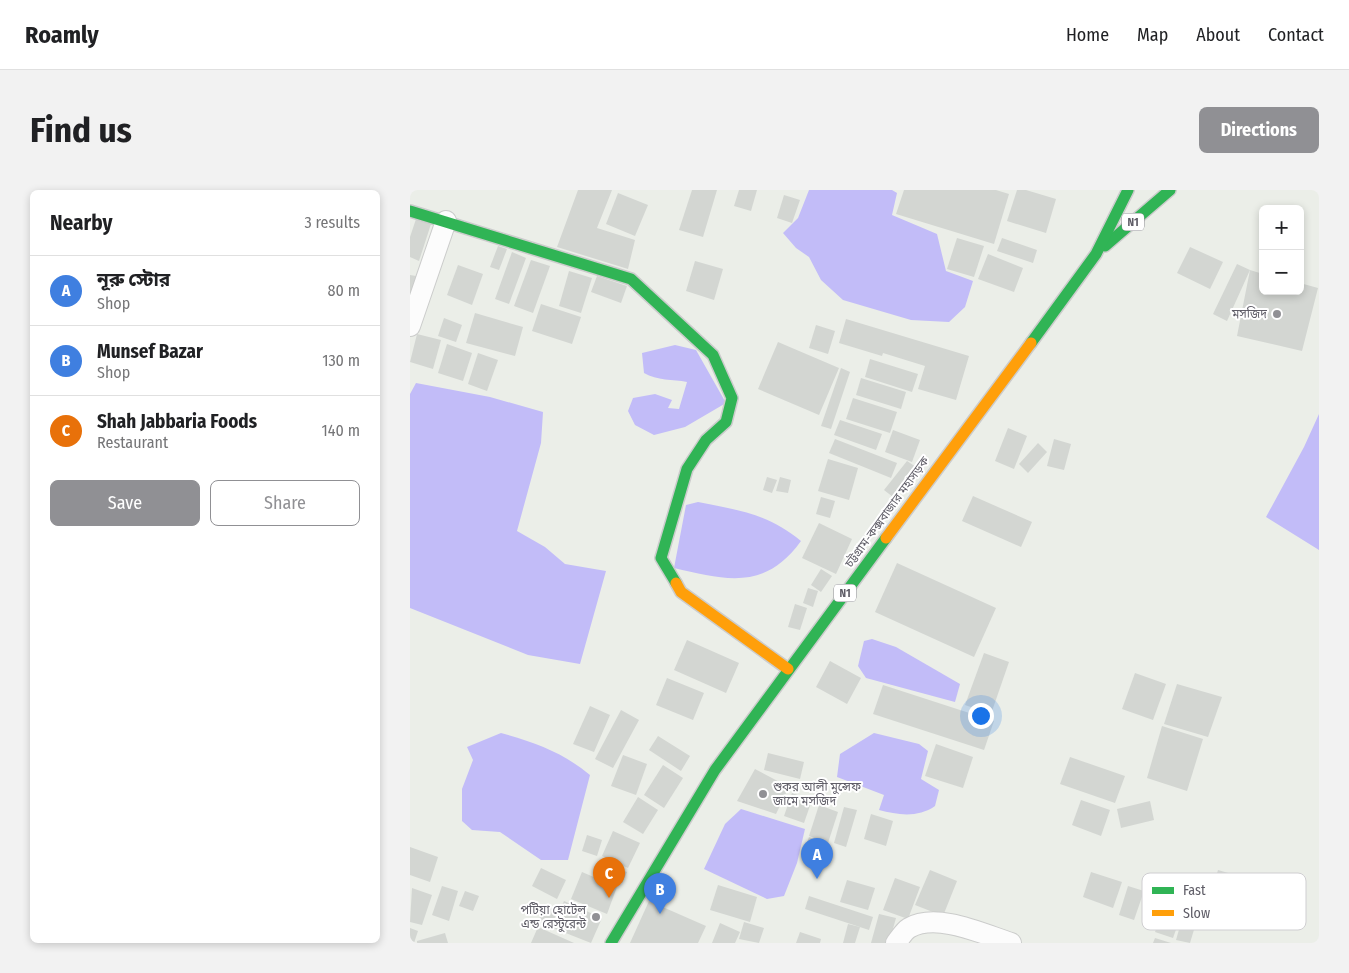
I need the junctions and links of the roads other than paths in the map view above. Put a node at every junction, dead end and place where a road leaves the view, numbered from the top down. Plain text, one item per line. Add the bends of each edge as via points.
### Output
1 (1128, 190) edge
2 (1170, 190) edge
3 (410, 211) edge
4 (446, 221) junction
5 (1096, 254) junction
6 (410, 326) edge
7 (788, 669) junction
8 (611, 943) edge
9 (896, 943) edge
10 (1012, 943) edge

1 - 5 main road, চট্টগ্রাম-কক্সবাজার মহাসড়ক / N1
2 - 5 main road, চট্টগ্রাম-কক্সবাজার মহাসড়ক / N1
3 - 4 main road
4 - 6 street
4 - 7 main road via 631,279 713,355 732,398 726,422 706,440 688,469 661,558 681,592
5 - 7 main road, চট্টগ্রাম-কক্সবাজার মহাসড়ক / N1
7 - 8 main road, চট্টগ্রাম-কক্সবাজার মহাসড়ক / N1 via 715,770
9 - 10 street via 907,929 926,922 941,922

